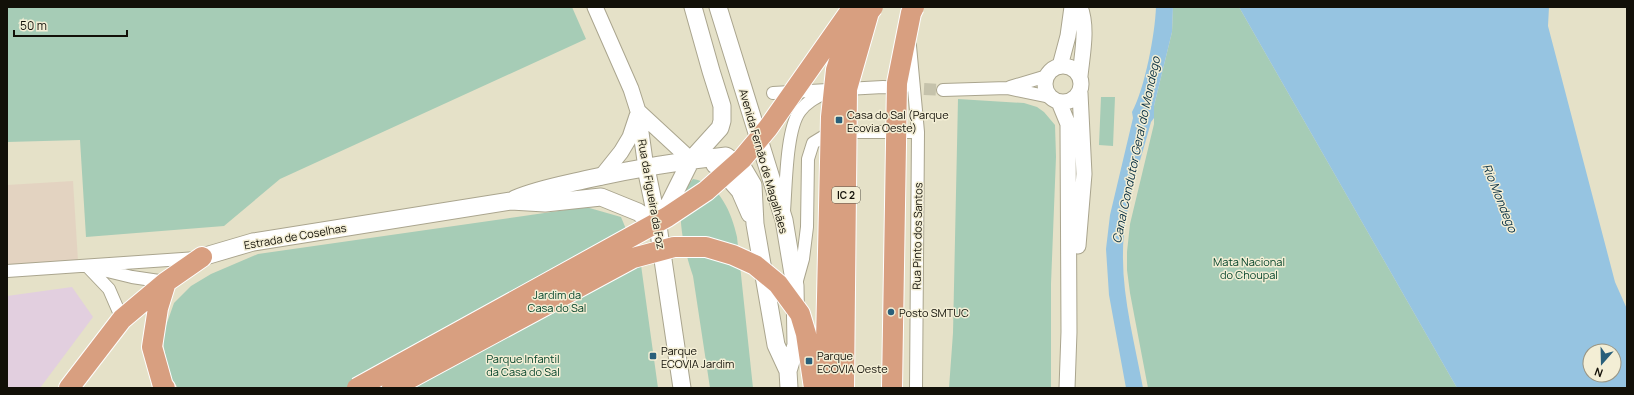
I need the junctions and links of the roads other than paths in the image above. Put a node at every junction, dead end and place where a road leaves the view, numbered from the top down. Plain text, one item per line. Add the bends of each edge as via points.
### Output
1 (595, 7) edge
2 (693, 7) edge
3 (718, 7) edge
4 (853, 7) edge
5 (856, 7) edge
6 (873, 7) edge
7 (906, 7) edge
8 (914, 7) edge
9 (1072, 7) edge
10 (1080, 7) edge
11 (1060, 66) junction
12 (1046, 76) junction
13 (1080, 76) junction
14 (906, 88) tunnel mouth
15 (1006, 88) junction
16 (830, 90) junction
17 (943, 90) tunnel mouth
18 (1080, 93) junction
19 (1055, 100) junction
20 (638, 111) junction
21 (799, 111) junction
22 (918, 132) junction
23 (691, 160) junction
24 (646, 168) junction
25 (601, 177) junction
26 (511, 201) junction
27 (784, 220) junction
28 (658, 226) junction
29 (202, 257) junction
30 (88, 267) junction
31 (7, 272) edge
32 (166, 282) junction
33 (795, 286) junction
34 (122, 318) junction
35 (1070, 332) junction
36 (788, 371) junction
37 (69, 388) edge
38 (165, 388) edge
39 (357, 388) edge
40 (392, 388) edge
41 (682, 388) edge
42 (789, 388) edge
43 (814, 388) edge
44 (825, 388) edge
45 (844, 388) edge
46 (892, 388) edge
47 (916, 388) edge
48 (1067, 388) edge

1 - 20 street, Rua da Figueira da Foz
2 - 23 main road via 722,106 722,121 720,128
3 - 27 main road, Avenida Fernão de Magalhães
4 - 39 highway, bridge via 768,128 742,158 706,190 667,217
5 - 44 highway, IC 2, bridge via 836,70 831,117
6 - 45 highway, IC 2, bridge via 869,12 847,89
7 - 22 street, Rua Pinto dos Santos
8 - 46 highway, bridge via 897,82
9 - 11 street
10 - 13 street via 1083,14 1084,36
11 - 12 street
11 - 13 street via 1074,69
12 - 15 street
12 - 19 street via 1045,87
13 - 18 street
14 - 16 street
15 - 17 street
15 - 19 street
16 - 21 street
16 - 21 street via 773,93
18 - 19 street via 1071,101
18 - 35 street via 1084,174
19 - 35 street via 1068,124
20 - 23 street
20 - 24 street, Rua da Figueira da Foz
20 - 25 street via 630,137
21 - 27 street via 791,129
22 - 33 street via 831,132 813,143 808,159 807,227 803,259
22 - 47 street, Rua Pinto dos Santos
23 - 24 main road
23 - 28 main road
23 - 36 main road via 718,166 740,191 755,224 776,345
24 - 25 main road
24 - 28 main road, Rua da Figueira da Foz
25 - 26 main road via 535,191
26 - 28 main road via 545,203 601,197 638,212
26 - 29 main road, Estrada de Coselhas via 253,242
27 - 33 main road, Avenida Fernão de Magalhães
28 - 41 main road, Rua da Figueira da Foz
29 - 30 street, Estrada de Coselhas
29 - 32 highway
30 - 31 street, Estrada de Coselhas
30 - 32 street via 132,278
30 - 34 street via 109,289
32 - 34 highway
32 - 38 highway via 158,308 152,347
33 - 36 main road, Avenida Fernão de Magalhães via 796,345
34 - 37 highway
35 - 48 street
36 - 42 main road, Avenida Fernão de Magalhães
40 - 43 highway, bridge via 633,258 674,247 706,247 733,255 755,265 778,284 800,314 806,334

